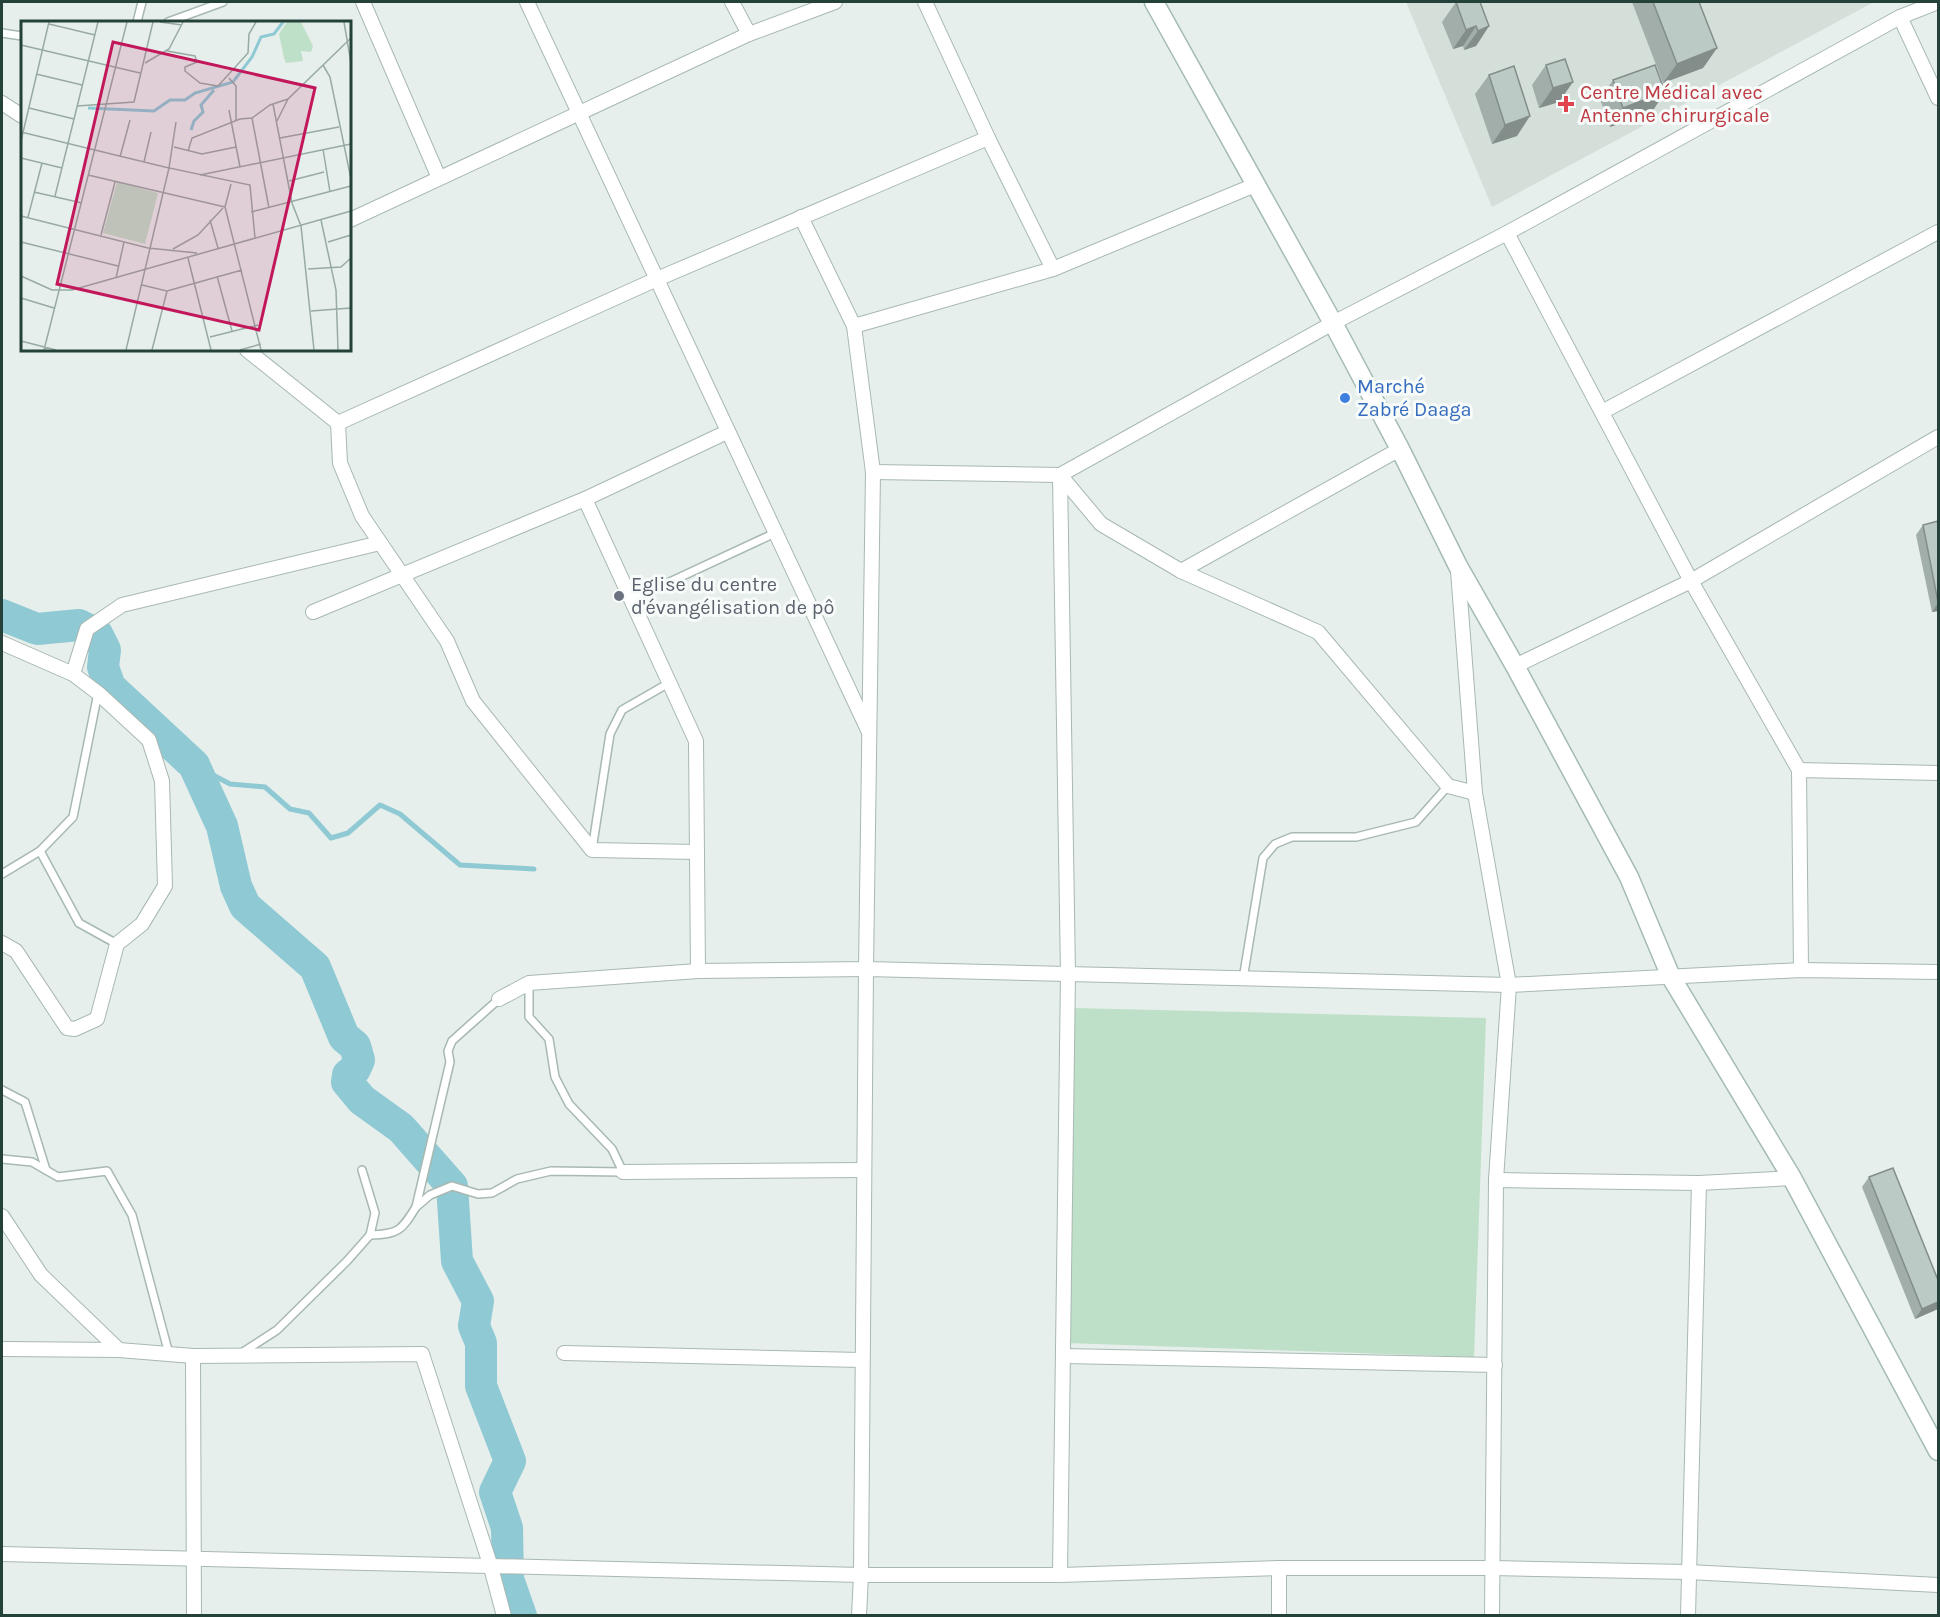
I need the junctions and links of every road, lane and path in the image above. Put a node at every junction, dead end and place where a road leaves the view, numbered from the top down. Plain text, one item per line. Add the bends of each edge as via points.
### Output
1 (142, 2) edge
2 (223, 2) edge
3 (363, 2) edge
4 (526, 2) edge
5 (732, 2) edge
6 (835, 2) edge
7 (925, 2) edge
8 (1154, 2) edge
9 (1938, 2) edge
10 (1900, 17) junction
11 (137, 21) edge
12 (171, 21) edge
13 (2, 33) edge
14 (749, 34) junction
15 (21, 36) edge
16 (1938, 98) edge
17 (2, 103) edge
18 (579, 113) junction
19 (21, 115) edge
20 (988, 138) junction
21 (439, 178) junction
22 (1255, 185) junction
23 (801, 217) junction
24 (351, 220) edge
25 (1938, 232) edge
26 (1507, 233) junction
27 (1053, 269) junction
28 (657, 279) junction
29 (1333, 323) junction
30 (854, 326) junction
31 (248, 351) edge
32 (1602, 412) junction
33 (338, 423) junction
34 (727, 432) junction
35 (1938, 437) edge
36 (1400, 449) junction
37 (873, 472) junction
38 (1060, 475) junction
39 (585, 499) junction
40 (775, 533) junction
41 (380, 543) junction
42 (1458, 566) junction
43 (1180, 571) junction
44 (401, 576) junction
45 (1691, 581) junction
46 (631, 600) junction
47 (313, 612) dead end
48 (2, 644) edge
49 (1515, 666) junction
50 (73, 674) junction
51 (669, 683) junction
52 (98, 693) junction
53 (869, 733) junction
54 (1799, 770) junction
55 (1938, 773) edge
56 (1448, 786) junction
57 (1475, 793) junction
58 (592, 850) junction
59 (40, 851) junction
60 (697, 852) junction
61 (2, 874) edge
62 (2, 942) edge
63 (117, 944) junction
64 (866, 969) junction
65 (1801, 970) junction
66 (698, 971) junction
67 (1938, 972) edge
68 (1068, 974) junction
69 (1671, 976) junction
70 (1243, 978) junction
71 (529, 983) junction
72 (1509, 985) junction
73 (499, 999) joint
74 (2, 1090) edge
75 (2, 1160) edge
76 (46, 1170) junction
77 (362, 1170) dead end
78 (864, 1170) junction
79 (623, 1172) junction
80 (1792, 1178) junction
81 (1496, 1180) junction
82 (1699, 1183) junction
83 (416, 1207) junction
84 (2, 1216) edge
85 (370, 1235) junction
86 (2, 1349) edge
87 (119, 1350) junction
88 (169, 1353) junction
89 (564, 1353) dead end
90 (238, 1355) junction
91 (193, 1356) junction
92 (1063, 1356) junction
93 (861, 1360) junction
94 (1495, 1365) junction
95 (1938, 1451) edge
96 (2, 1554) edge
97 (195, 1559) junction
98 (502, 1565) junction
99 (1280, 1568) junction
100 (1492, 1568) junction
101 (1689, 1572) junction
102 (861, 1575) junction
103 (1060, 1575) junction
104 (1938, 1585) edge
105 (194, 1616) edge
106 (504, 1616) edge
107 (859, 1616) edge
108 (1279, 1616) edge
109 (1492, 1616) edge
110 (1688, 1616) edge

1 - 11 lane
2 - 12 lane
3 - 21 street
4 - 18 street
5 - 14 street
6 - 14 street
7 - 20 street
8 - 22 main road
9 - 10 street
10 - 16 street
10 - 26 street
13 - 15 lane
14 - 18 street
17 - 19 street
18 - 21 street
18 - 28 street
20 - 23 street
20 - 27 street
21 - 24 street
22 - 27 street
22 - 29 main road
23 - 28 street
23 - 30 street
25 - 32 street
26 - 29 street
26 - 32 street
27 - 30 street
28 - 33 street
28 - 34 street
29 - 36 main road
29 - 38 street
30 - 37 street
31 - 33 street
32 - 45 street
33 - 41 street via 340,463 362,516
34 - 39 street
34 - 40 street
35 - 45 street
36 - 42 main road
36 - 43 street
37 - 38 street
37 - 53 street
38 - 43 street via 1101,524
38 - 68 street
39 - 44 street
39 - 46 street
40 - 46 lane
40 - 53 street
41 - 44 street
41 - 50 street via 122,605 87,629
42 - 49 main road
42 - 57 street
43 - 56 street via 1318,632
44 - 47 street
44 - 58 street via 447,641 473,701
45 - 49 street
45 - 54 street
46 - 51 street
48 - 50 street
49 - 69 main road via 1629,877
50 - 52 street
51 - 58 lane via 622,710 610,734
51 - 60 street via 696,741
52 - 59 lane via 73,817
52 - 63 street via 149,740 162,781 165,886 142,924
53 - 64 street
54 - 55 street
54 - 65 street
56 - 57 street
56 - 70 lane via 1416,822 1356,837 1292,837 1275,844 1263,858
57 - 72 street
58 - 60 street
59 - 61 lane
59 - 63 lane via 79,923
60 - 66 street
62 - 63 street via 16,951 67,1028 75,1029 97,1019
64 - 66 street
64 - 68 street
64 - 78 street
65 - 67 street
65 - 69 street
66 - 71 street
68 - 70 street
68 - 92 street
69 - 72 street
69 - 80 main road
70 - 72 street
71 - 73 street
71 - 79 lane via 529,1017 549,1039 555,1077 569,1104 612,1149
72 - 81 street
73 - 83 lane via 452,1041 448,1051 450,1062
74 - 76 lane via 25,1102
75 - 76 lane via 32,1162
76 - 88 lane via 58,1177 107,1171 132,1215
77 - 85 lane via 375,1213
78 - 79 street
78 - 93 street
79 - 83 lane via 551,1171 517,1179 492,1193 478,1194 452,1186 430,1195
80 - 82 street
80 - 95 main road
81 - 82 street
81 - 94 street
82 - 101 street
83 - 85 lane via 403,1228
84 - 87 street via 41,1275
85 - 90 lane via 277,1329
86 - 87 street
87 - 88 street
88 - 91 street
89 - 93 street
90 - 91 street
90 - 98 street via 422,1354
91 - 97 street
92 - 94 street
92 - 103 street
93 - 102 street
94 - 100 street
96 - 97 street
97 - 98 street
97 - 105 street
98 - 102 street
98 - 106 street
99 - 100 street
99 - 103 street
99 - 108 street
100 - 101 street
100 - 109 street
101 - 104 street
101 - 110 street
102 - 103 street
102 - 107 street

